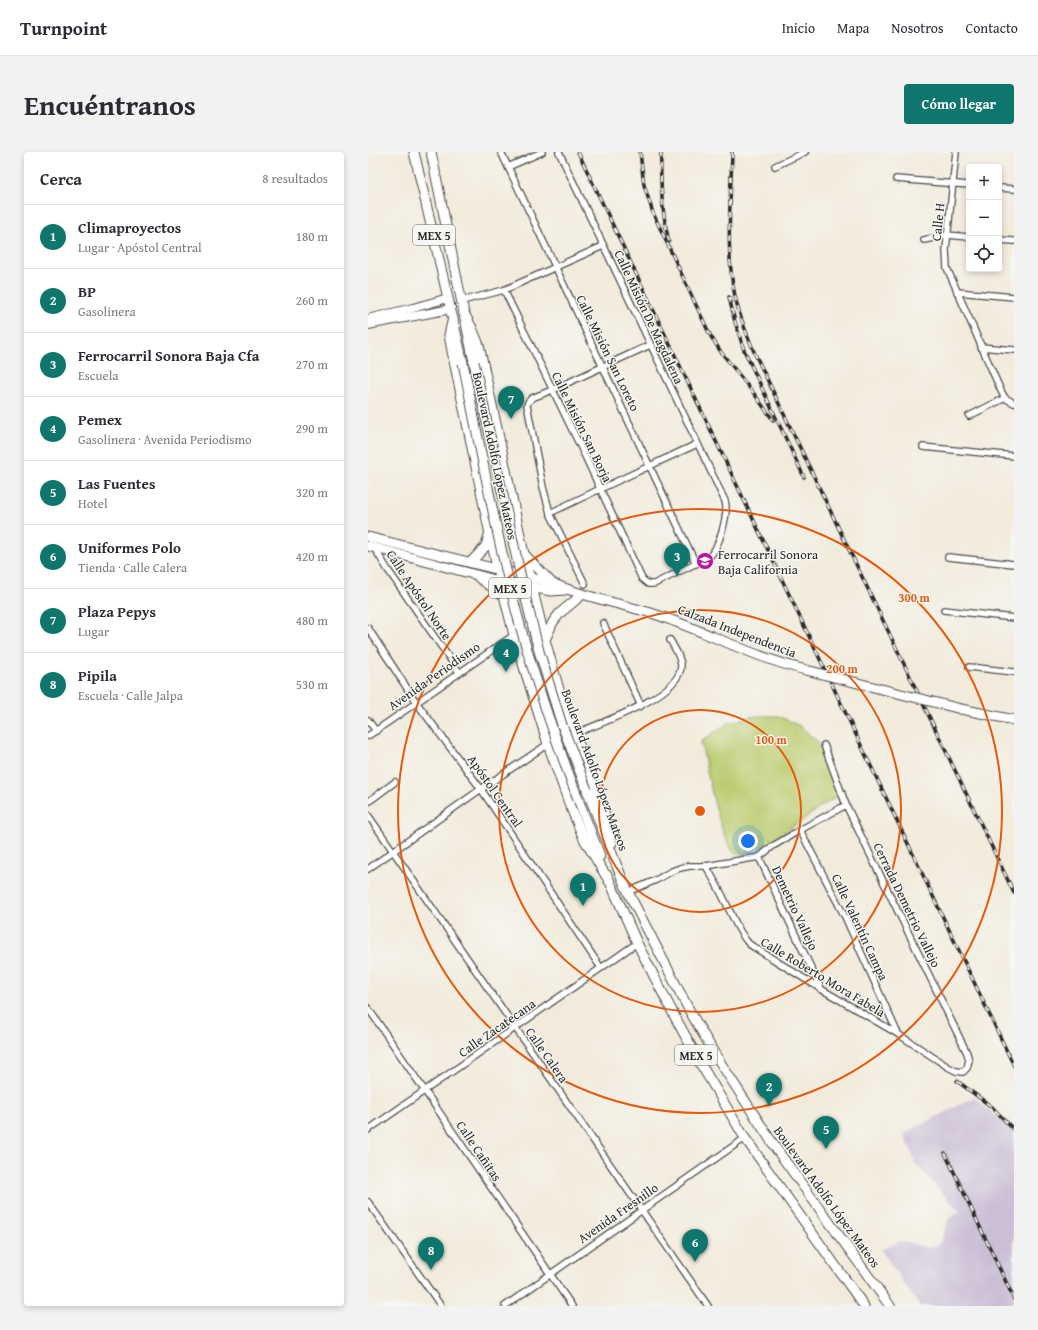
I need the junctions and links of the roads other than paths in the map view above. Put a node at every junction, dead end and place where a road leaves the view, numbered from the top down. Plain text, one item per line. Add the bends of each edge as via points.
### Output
1 (414, 152) edge
2 (431, 152) edge
3 (501, 152) edge
4 (542, 152) edge
5 (559, 152) edge
6 (805, 152) edge
7 (956, 152) edge
8 (775, 166) dead end
9 (508, 167) junction
10 (896, 179) dead end
11 (953, 183) junction
12 (966, 185) edge
13 (1002, 188) edge
14 (1014, 189) edge
15 (947, 235) junction
16 (966, 237) edge
17 (924, 240) dead end
18 (1002, 240) edge
19 (1014, 241) edge
20 (603, 246) junction
21 (555, 267) junction
22 (504, 290) junction
23 (957, 292) junction
24 (1014, 297) edge
25 (448, 298) junction
26 (462, 301) junction
27 (464, 313) junction
28 (452, 314) junction
29 (368, 319) edge
30 (368, 325) edge
31 (650, 345) junction
32 (981, 347) junction
33 (1014, 350) edge
34 (603, 367) junction
35 (552, 390) junction
36 (1005, 398) junction
37 (1014, 403) edge
38 (969, 416) dead end
39 (697, 444) junction
40 (923, 447) dead end
41 (1014, 456) edge
42 (650, 466) junction
43 (600, 489) junction
44 (550, 513) junction
45 (490, 533) junction
46 (368, 537) edge
47 (372, 548) edge
48 (524, 554) junction
49 (948, 557) dead end
50 (471, 562) junction
51 (696, 564) junction
52 (1014, 564) edge
53 (497, 568) junction
54 (474, 574) junction
55 (639, 574) joint
56 (530, 577) junction
57 (499, 581) junction
58 (552, 583) junction
59 (585, 584) dead end
60 (532, 588) junction
61 (568, 590) junction
62 (583, 594) junction
63 (503, 595) junction
64 (944, 610) dead end
65 (1014, 618) edge
66 (603, 623) dead end
67 (368, 628) edge
68 (514, 635) junction
69 (545, 640) junction
70 (670, 640) dead end
71 (969, 667) dead end
72 (459, 672) junction
73 (1014, 672) edge
74 (416, 702) junction
75 (641, 706) junction
76 (368, 720) edge
77 (1014, 720) edge
78 (376, 731) junction
79 (574, 734) junction
80 (368, 736) edge
81 (548, 744) junction
82 (824, 745) dead end
83 (395, 782) dead end
84 (481, 789) junction
85 (368, 802) edge
86 (846, 805) junction
87 (368, 816) edge
88 (800, 830) junction
89 (393, 851) junction
90 (759, 857) junction
91 (616, 864) junction
92 (706, 866) junction
93 (368, 869) edge
94 (609, 881) junction
95 (628, 892) junction
96 (637, 943) junction
97 (601, 968) junction
98 (821, 989) junction
99 (368, 1008) edge
100 (515, 1028) junction
101 (898, 1034) junction
102 (963, 1072) joint
103 (424, 1091) junction
104 (368, 1130) edge
105 (745, 1138) junction
106 (368, 1202) edge
107 (642, 1210) junction
108 (550, 1274) junction
109 (441, 1306) edge
110 (505, 1306) edge
111 (572, 1306) edge
112 (708, 1306) edge
113 (864, 1306) edge
114 (890, 1306) edge

1 - 25 main road, Boulevard Adolfo López Mateos / MEX 5
2 - 26 main road, Boulevard Adolfo López Mateos / MEX 5
3 - 9 street, Calle Misión San Loreto
4 - 9 street
5 - 20 street, Calle Misión De Magdalena
6 - 8 street
7 - 11 street, Calle H
9 - 21 street, Calle Misión San Loreto
10 - 11 street
11 - 12 street
11 - 15 street, Calle H
13 - 14 street
15 - 16 street
15 - 17 street
15 - 23 street, Calle H via 946,264
18 - 19 street
20 - 21 street
20 - 31 street, Calle Misión De Magdalena
21 - 22 street
21 - 34 street, Calle Misión San Loreto
22 - 26 street
22 - 35 street, Calle Misión San Borja
23 - 24 street
23 - 32 street, Calle H
25 - 28 main road, Boulevard Adolfo López Mateos / MEX 5
25 - 29 main road
26 - 27 main road, Boulevard Adolfo López Mateos / MEX 5
27 - 48 main road via 479,345
27 - 91 main road, Boulevard Adolfo López Mateos / MEX 5, bridge via 539,651 562,725
28 - 30 main road
28 - 45 main road via 449,335
28 - 94 main road, Boulevard Adolfo López Mateos / MEX 5, bridge via 509,584 539,690
31 - 34 street
31 - 39 street, Calle Misión De Magdalena
32 - 33 street
32 - 36 street, Calle H
34 - 35 street
34 - 42 street, Calle Misión San Loreto
35 - 43 street, Calle Misión San Borja
35 - 44 street via 532,398 527,408
36 - 37 street
36 - 38 street
39 - 42 street
39 - 51 street, Calle Misión De Magdalena via 727,506 726,521 712,554
40 - 41 street
42 - 43 street
42 - 51 street, Calle Misión San Loreto
43 - 44 street
43 - 55 street, Calle Misión San Borja
44 - 59 street
45 - 50 main road via 486,546
45 - 53 main road
46 - 50 main road, Calzada Independencia
47 - 54 main road, Calzada Independencia
47 - 72 street, Calle Apóstol Norte
48 - 56 main road
48 - 58 main road
49 - 52 street
50 - 53 main road, Calzada Independencia
51 - 55 street, Calle Misión De Magdalena via 654,584 645,583
53 - 56 main road, Calzada Independencia
53 - 57 main road
54 - 57 main road, Calzada Independencia
54 - 63 main road
56 - 58 main road, Calzada Independencia
56 - 60 main road
57 - 60 main road, Calzada Independencia
57 - 63 main road
58 - 61 main road, Calzada Independencia
60 - 61 main road, Calzada Independencia
60 - 69 main road
61 - 62 main road, Calzada Independencia
62 - 69 main road via 553,622
62 - 77 main road, Calzada Independencia, bridge via 660,616 777,662
63 - 68 main road
64 - 65 street
66 - 75 street
67 - 74 street, Apóstol Central
68 - 72 street, Avenida Periodismo
68 - 81 main road
69 - 79 main road
70 - 75 street via 681,666 678,675 660,695
71 - 73 street
72 - 74 street, Avenida Periodismo
74 - 78 street, Avenida Periodismo
74 - 84 street, Apóstol Central
75 - 79 street
76 - 78 street
78 - 80 street, Avenida Periodismo
79 - 91 main road via 610,830
81 - 84 street
81 - 94 main road via 584,838
82 - 86 street, Cerrada Demetrio Vallejo
83 - 85 street
84 - 89 street
84 - 97 street, Apóstol Central
86 - 88 street, Demetrio Vallejo
86 - 102 street, Cerrada Demetrio Vallejo via 967,1053 969,1064
87 - 89 street, Calle Calera
88 - 90 street, Demetrio Vallejo
88 - 101 street, Calle Valentín Campa via 846,919
89 - 93 street
89 - 100 street, Calle Calera
90 - 92 street, Demetrio Vallejo
90 - 98 street, Demetrio Vallejo
91 - 95 main road, Boulevard Adolfo López Mateos / MEX 5
92 - 95 street, Demetrio Vallejo via 680,868
92 - 98 street, Calle Roberto Mora Fabela via 743,938
94 - 96 main road, Boulevard Adolfo López Mateos / MEX 5
95 - 114 main road, Boulevard Adolfo López Mateos / MEX 5 via 688,1008 740,1095 802,1186
96 - 97 street, Calle Zacatecana
96 - 105 main road, Boulevard Adolfo López Mateos / MEX 5 via 674,1017
97 - 100 street, Calle Zacatecana
98 - 101 street, Calle Roberto Mora Fabela
99 - 103 street, Calle Cañitas
100 - 103 street, Calle Zacatecana
100 - 107 street, Calle Calera
101 - 102 street, Calle Roberto Mora Fabela via 938,1061
103 - 104 street, Calle Zacatecana
103 - 108 street, Calle Cañitas
105 - 107 street, Avenida Fresnillo
105 - 113 main road, Boulevard Adolfo López Mateos / MEX 5
106 - 109 street
107 - 108 street, Avenida Fresnillo
107 - 112 street, Calle Calera
108 - 110 street, Avenida Fresnillo
108 - 111 street, Calle Cañitas

